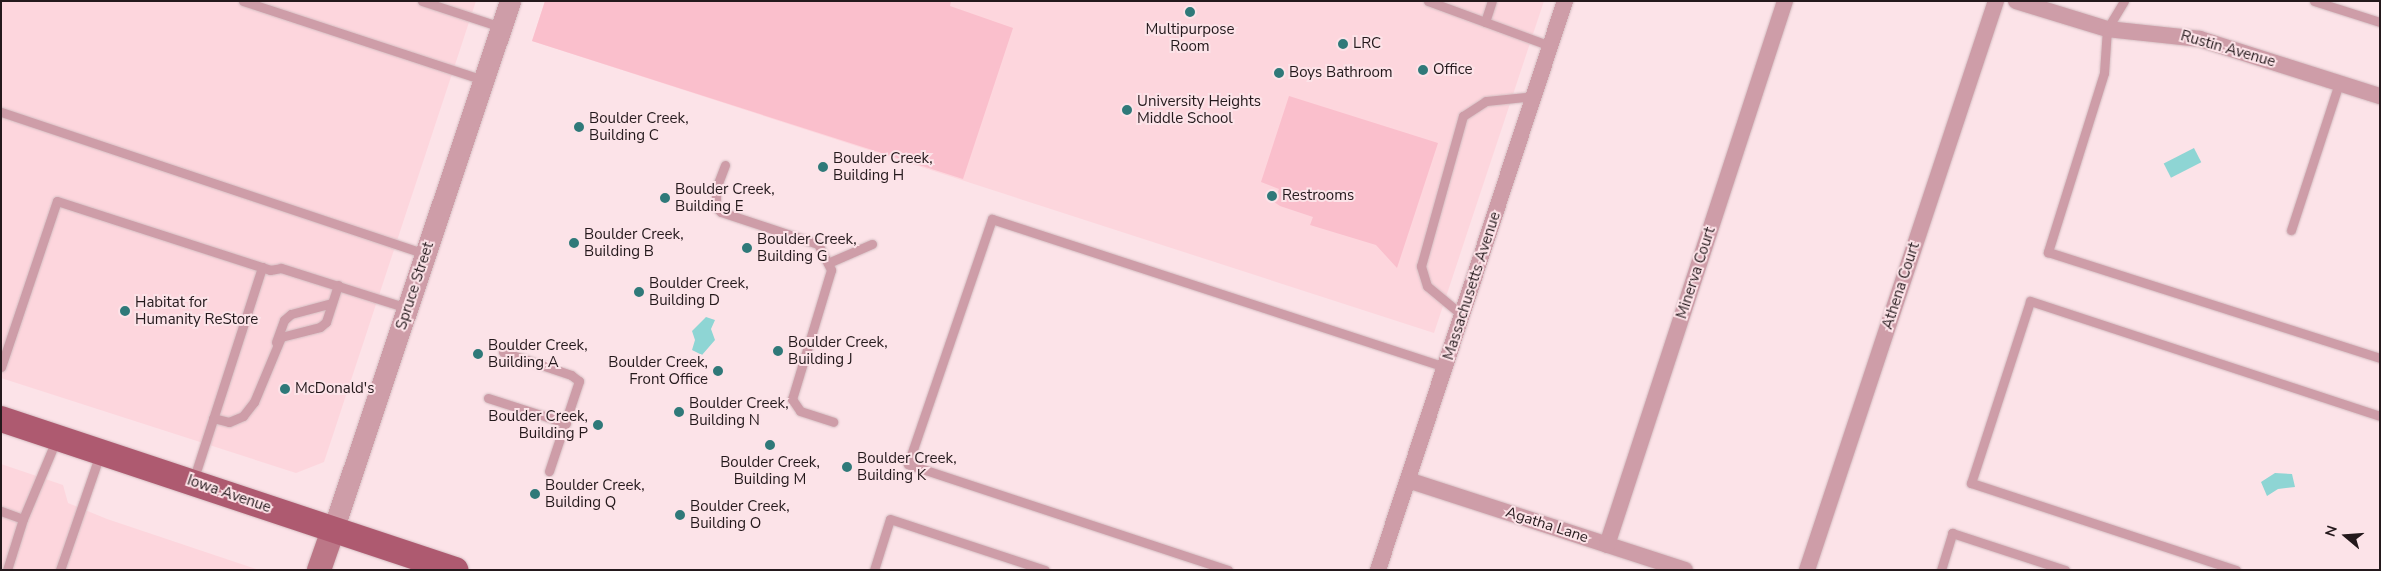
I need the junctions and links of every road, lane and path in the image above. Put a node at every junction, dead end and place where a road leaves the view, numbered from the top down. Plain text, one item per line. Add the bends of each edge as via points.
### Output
1 (244, 1) edge
2 (422, 1) edge
3 (510, 1) edge
4 (1428, 1) edge
5 (1492, 1) edge
6 (1565, 1) edge
7 (1785, 1) edge
8 (1996, 1) edge
9 (2016, 1) edge
10 (2124, 1) edge
11 (2314, 1) edge
12 (1485, 22) junction
13 (2380, 22) edge
14 (501, 27) junction
15 (2107, 29) junction
16 (1550, 46) junction
17 (483, 80) junction
18 (2339, 83) junction
19 (1534, 96) junction
20 (2380, 96) edge
21 (1, 112) edge
22 (725, 165) dead end
23 (2291, 230) dead end
24 (872, 244) dead end
25 (425, 254) junction
26 (828, 263) junction
27 (262, 267) junction
28 (338, 285) junction
29 (332, 303) junction
30 (407, 308) junction
31 (1462, 315) junction
32 (275, 345) junction
33 (503, 352) dead end
34 (2380, 358) edge
35 (1, 367) edge
36 (1445, 367) junction
37 (488, 398) dead end
38 (2380, 416) edge
39 (213, 418) junction
40 (1, 419) edge
41 (833, 422) dead end
42 (566, 423) junction
43 (57, 437) junction
44 (101, 451) junction
45 (549, 471) dead end
46 (1408, 480) junction
47 (192, 482) junction
48 (1, 511) edge
49 (23, 519) junction
50 (333, 530) junction
51 (1607, 545) junction
52 (7, 570) edge
53 (60, 570) edge
54 (319, 570) edge
55 (456, 570) edge
56 (874, 570) edge
57 (1045, 570) edge
58 (1228, 570) edge
59 (1378, 570) edge
60 (1685, 570) edge
61 (1807, 570) edge
62 (1941, 570) edge
63 (2065, 570) edge
64 (2236, 570) edge

1 - 17 lane
2 - 14 lane
3 - 14 street, Spruce Street
4 - 12 lane
5 - 12 lane
6 - 16 street, Massachusetts Avenue
7 - 51 street, Minerva Court
8 - 61 street, Athena Court
9 - 15 street, Rustin Avenue
10 - 15 lane
11 - 13 lane
12 - 16 lane
14 - 17 street, Spruce Street
15 - 18 street, Rustin Avenue via 2200,39
15 - 34 lane via 2104,74 2048,252
16 - 19 street, Massachusetts Avenue
17 - 25 street, Spruce Street
18 - 20 street, Rustin Avenue
18 - 23 lane
19 - 31 street, Massachusetts Avenue
19 - 31 lane via 1486,101 1464,116 1421,266 1427,286
21 - 25 lane
22 - 26 lane via 716,189 716,207 721,212 818,244
24 - 26 lane
25 - 30 street, Spruce Street
26 - 41 lane via 831,270 828,289 792,399 800,411
27 - 28 lane via 281,268
27 - 35 lane via 57,201
27 - 39 lane
28 - 29 lane
28 - 30 lane
29 - 32 lane via 320,327 281,337
29 - 32 lane via 291,314 284,320
30 - 50 street, Spruce Street
31 - 36 street, Massachusetts Avenue
32 - 39 lane via 254,402 243,416 229,422
33 - 42 lane via 576,377 579,386
36 - 46 street, Massachusetts Avenue
36 - 58 lane via 992,219 908,464
37 - 42 lane
38 - 64 lane via 2030,301 1971,483
39 - 47 lane
40 - 43 main road, Iowa Avenue
42 - 45 lane
43 - 44 main road, Iowa Avenue
43 - 49 lane
44 - 47 main road, Iowa Avenue
44 - 53 lane
46 - 51 street, Agatha Lane
46 - 59 street, Massachusetts Avenue
47 - 50 main road, Iowa Avenue
48 - 49 lane
49 - 52 lane
50 - 54 main road, Spruce Street
50 - 55 main road, Iowa Avenue
51 - 60 street, Agatha Lane
56 - 57 lane via 890,519
62 - 63 lane via 1952,533

